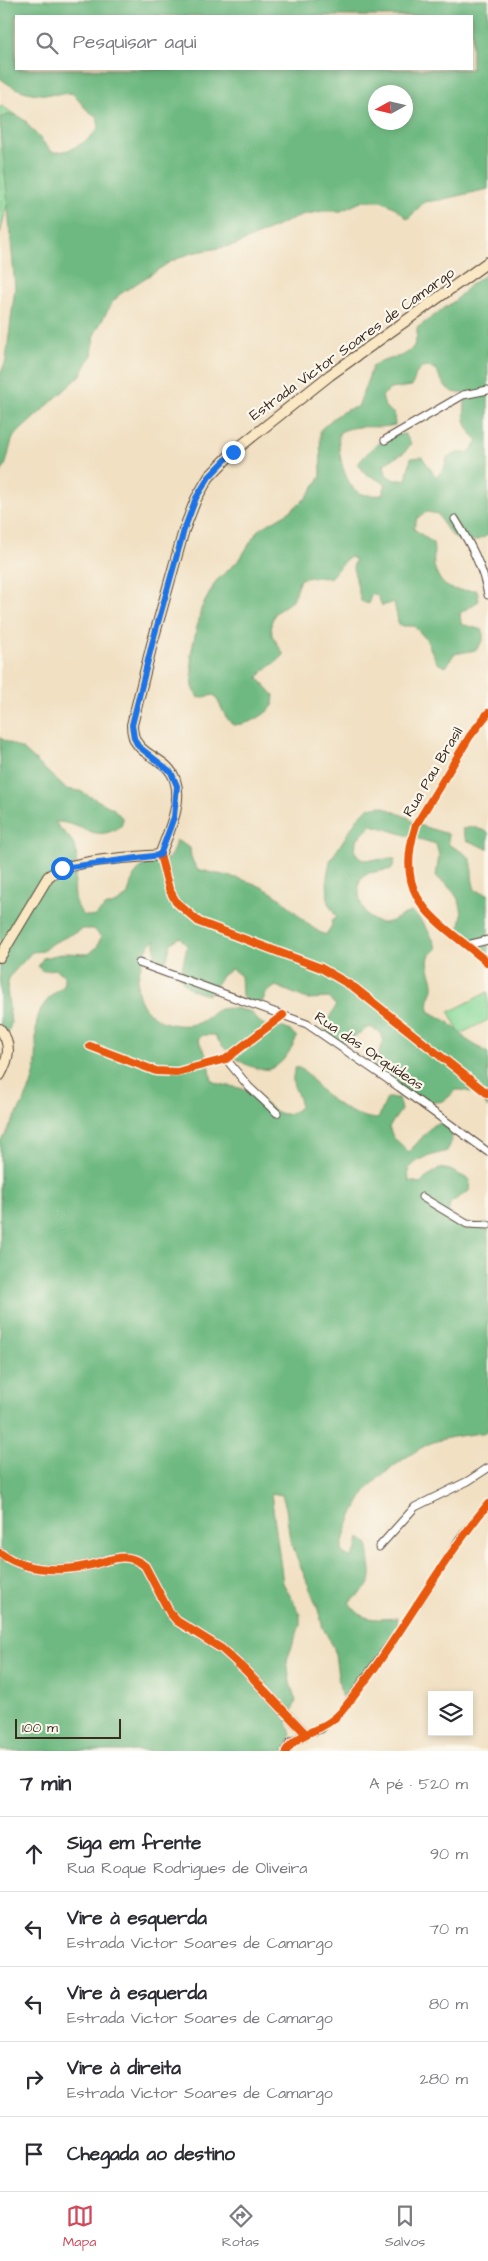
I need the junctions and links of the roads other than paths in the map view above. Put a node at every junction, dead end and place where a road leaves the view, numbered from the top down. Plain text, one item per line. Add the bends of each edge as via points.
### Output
1 (488, 262) edge
2 (488, 390) edge
3 (385, 440) dead end
4 (455, 519) dead end
5 (488, 595) edge
6 (488, 713) edge
7 (160, 855) junction
8 (488, 940) edge
9 (467, 945) junction
10 (0, 957) edge
11 (488, 962) edge
12 (139, 963) dead end
13 (283, 1015) junction
14 (0, 1029) edge
15 (90, 1046) dead end
16 (226, 1059) junction
17 (0, 1075) edge
18 (488, 1094) edge
19 (277, 1113) dead end
20 (488, 1152) edge
21 (422, 1197) dead end
22 (488, 1225) edge
23 (488, 1468) edge
24 (488, 1504) edge
25 (378, 1547) dead end
26 (0, 1553) edge
27 (306, 1734) junction
28 (286, 1751) edge

1 - 7 main road, Estrada Victor Soares de Camargo via 330,376 233,452 216,468 196,498 172,571 132,725 138,746 171,772 177,786 174,817
2 - 3 street via 463,395
4 - 5 street via 480,567
6 - 9 street, Rua Pau Brasil via 470,736 416,825 410,849 410,878 415,895 423,908
7 - 10 main road via 71,865 56,870 48,877
7 - 18 street via 176,902 199,922 322,968 355,988
8 - 9 street
9 - 11 street
12 - 13 street, Rua das Orquídeas
13 - 16 street
13 - 20 street, Rua das Orquídeas via 313,1028
14 - 17 main road via 8,1046
15 - 16 street via 168,1072
16 - 19 street via 249,1087
21 - 22 street via 467,1224
23 - 25 street via 416,1507
24 - 27 street via 460,1538 419,1603 340,1713 321,1728
26 - 27 street via 24,1566 39,1569 87,1566 122,1556 139,1561 177,1621 222,1649
27 - 28 street via 291,1743

